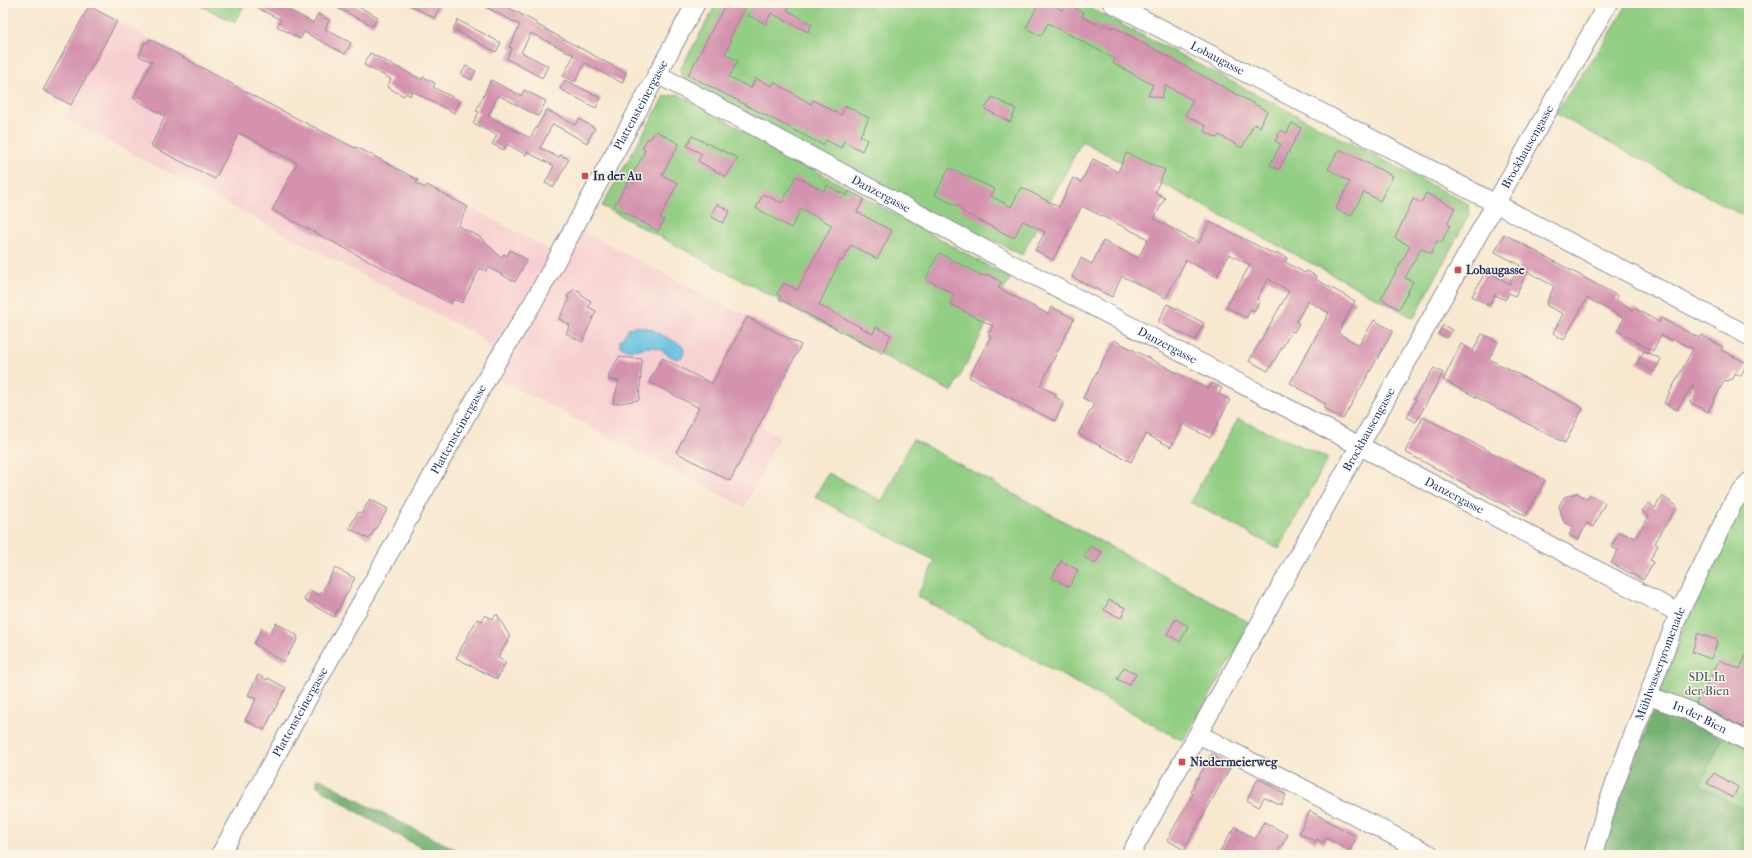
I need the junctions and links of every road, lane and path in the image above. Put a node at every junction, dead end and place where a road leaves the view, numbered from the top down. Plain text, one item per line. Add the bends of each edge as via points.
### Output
1 (696, 3) edge
2 (1112, 3) edge
3 (1608, 3) edge
4 (657, 74) junction
5 (1496, 203) junction
6 (1749, 336) edge
7 (1360, 445) junction
8 (1749, 482) edge
9 (1679, 612) junction
10 (1648, 696) junction
11 (1198, 734) junction
12 (1749, 742) edge
13 (220, 855) edge
14 (1130, 855) edge
15 (1431, 855) edge
16 (1593, 855) edge

1 - 4 street, Plattensteinergasse
2 - 5 street, Lobaugasse
3 - 5 street, Brockhausengasse
4 - 7 street, Danzergasse via 1010,263
4 - 13 street, Plattensteinergasse via 537,296 491,371
5 - 6 street, Lobaugasse
5 - 7 street, Brockhausengasse
7 - 9 street, Danzergasse
7 - 11 street, Brockhausengasse
8 - 9 street, Mühlwasserpromenade via 1733,504
9 - 10 street, Mühlwasserpromenade
10 - 12 street, In der Bien via 1685,708
10 - 16 street, Mühlwasserpromenade via 1607,805
11 - 14 street, Brockhausengasse
11 - 15 street

